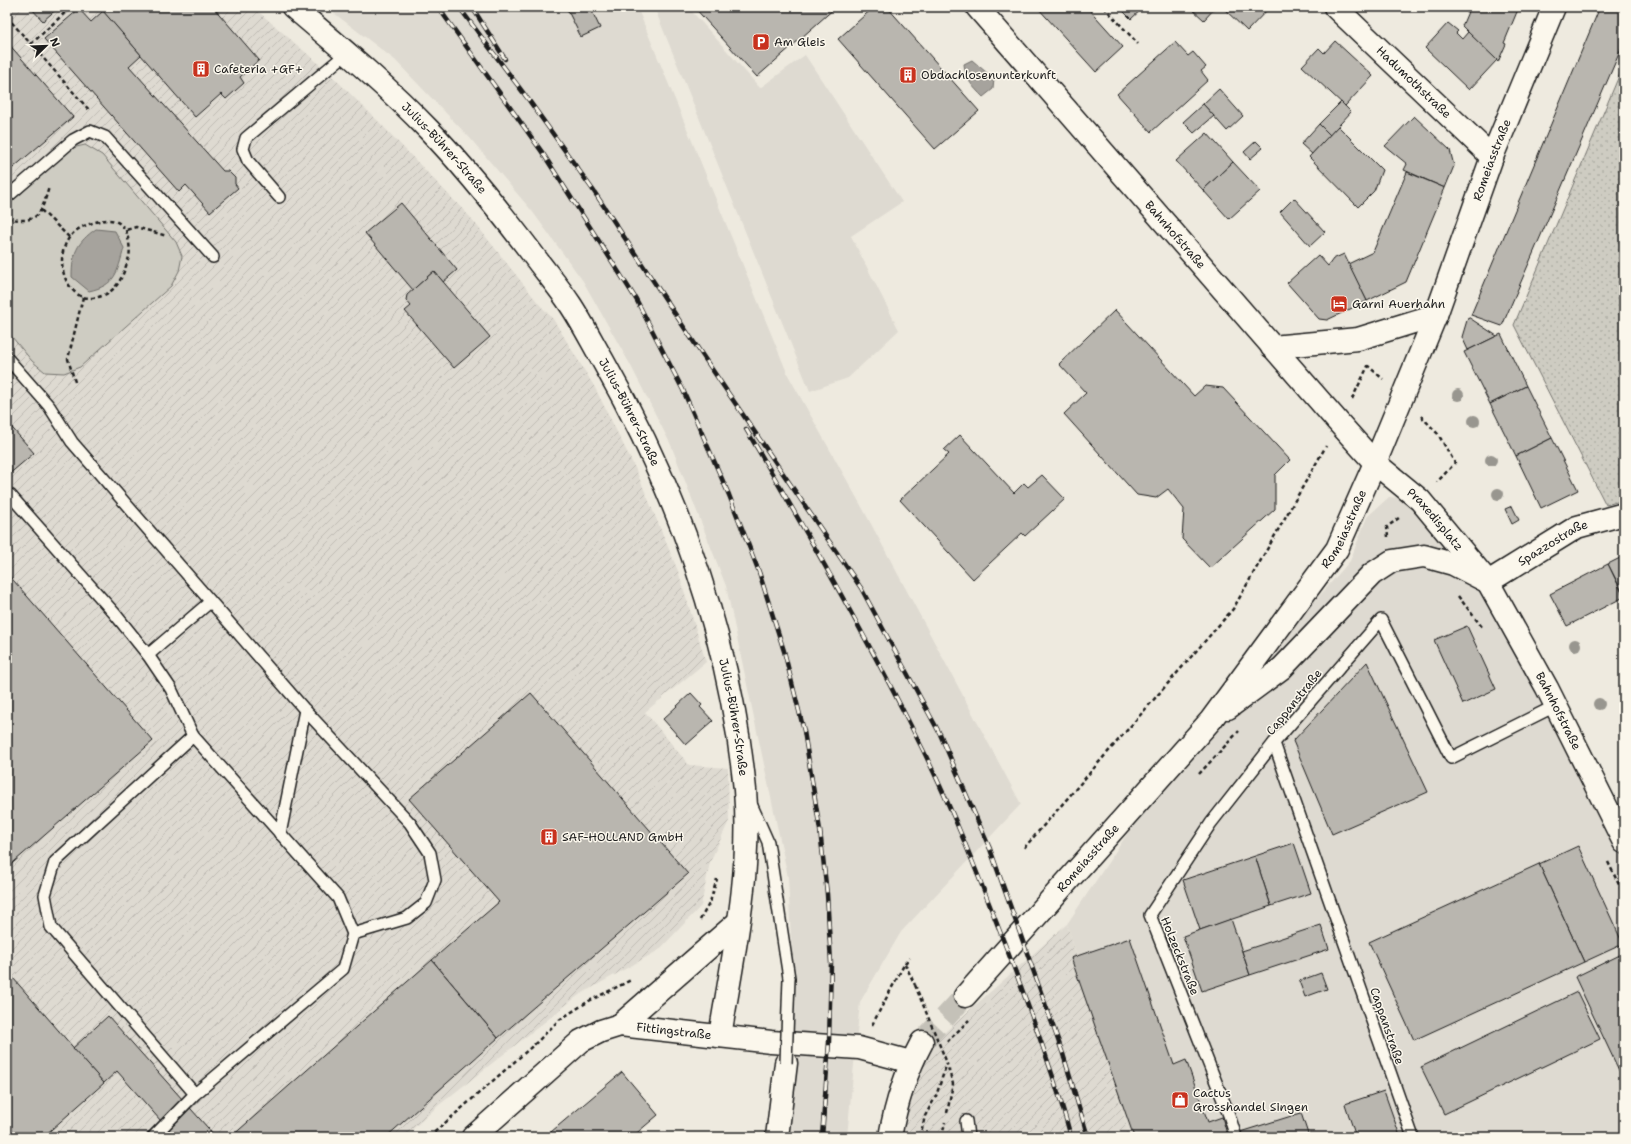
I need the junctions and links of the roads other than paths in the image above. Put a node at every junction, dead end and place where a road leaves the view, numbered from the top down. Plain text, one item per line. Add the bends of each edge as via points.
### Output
1 (293, 7) edge
2 (976, 7) edge
3 (1335, 7) edge
4 (1554, 7) edge
5 (347, 53) junction
6 (1492, 157) junction
7 (7, 197) edge
8 (279, 197) dead end
9 (213, 257) dead end
10 (1436, 315) junction
11 (1272, 347) junction
12 (7, 358) edge
13 (1375, 463) junction
14 (10, 495) dead end
15 (1624, 514) edge
16 (1488, 582) junction
17 (210, 602) junction
18 (148, 655) junction
19 (1555, 706) junction
20 (304, 710) junction
21 (1211, 720) junction
22 (193, 736) junction
23 (1274, 743) junction
24 (745, 791) junction
25 (280, 834) junction
26 (1624, 842) edge
27 (738, 922) junction
28 (353, 934) junction
29 (965, 996) tunnel mouth
30 (620, 1025) junction
31 (720, 1036) junction
32 (928, 1048) tunnel mouth
33 (911, 1062) junction
34 (786, 1063) joint
35 (195, 1094) junction
36 (966, 1121) dead end
37 (153, 1137) edge
38 (473, 1137) edge
39 (777, 1137) edge
40 (890, 1137) edge
41 (968, 1137) edge
42 (1236, 1137) edge
43 (1412, 1137) edge

1 - 5 street, Julius-Bührer-Straße
2 - 11 street, Bahnhofstraße
3 - 6 street, Hadumothstraße
4 - 6 street, Romeiasstraße
5 - 8 lane via 246,138 243,149 248,161
5 - 24 street, Julius-Bührer-Straße via 429,130 496,206 571,305 624,398 661,474 699,571 727,671
6 - 10 street, Romeiasstraße
7 - 9 lane via 73,140 90,131 105,137
10 - 11 street via 1358,339
10 - 13 street, Romeiasstraße
11 - 13 street, Bahnhofstraße
12 - 17 lane via 49,406 72,442
13 - 16 street, Praxedisplatz via 1420,500
13 - 21 street, Romeiasstraße via 1337,548
14 - 18 lane
15 - 16 street, Spazzostraße via 1577,527
16 - 19 street, Bahnhofstraße
16 - 21 street, Romeiasstraße via 1453,564 1424,556 1392,561 1372,574 1282,668
17 - 18 lane
17 - 20 lane
18 - 22 lane via 171,689
19 - 23 lane, Cappanstraße via 1451,758 1381,620
19 - 26 street, Bahnhofstraße
20 - 25 lane
20 - 28 lane via 410,823 430,853 435,880 426,904 407,918
21 - 29 street, Romeiasstraße
22 - 25 lane
22 - 35 lane via 55,862 45,895 51,927
23 - 42 lane, Holzeckstraße via 1211,823 1150,915
23 - 43 lane, Cappanstraße
24 - 27 street, Julius-Bührer-Straße via 746,854
24 - 34 lane, bridge via 768,842 789,978
25 - 28 lane via 338,898
27 - 30 street
27 - 31 street, Julius-Bührer-Straße
28 - 35 lane via 343,969
30 - 31 street, Fittingstraße
30 - 38 street, Fittingstraße via 581,1041
31 - 33 street, Fittingstraße via 859,1048
32 - 33 street
33 - 40 street via 895,1108
34 - 39 street
35 - 37 lane
36 - 41 lane

